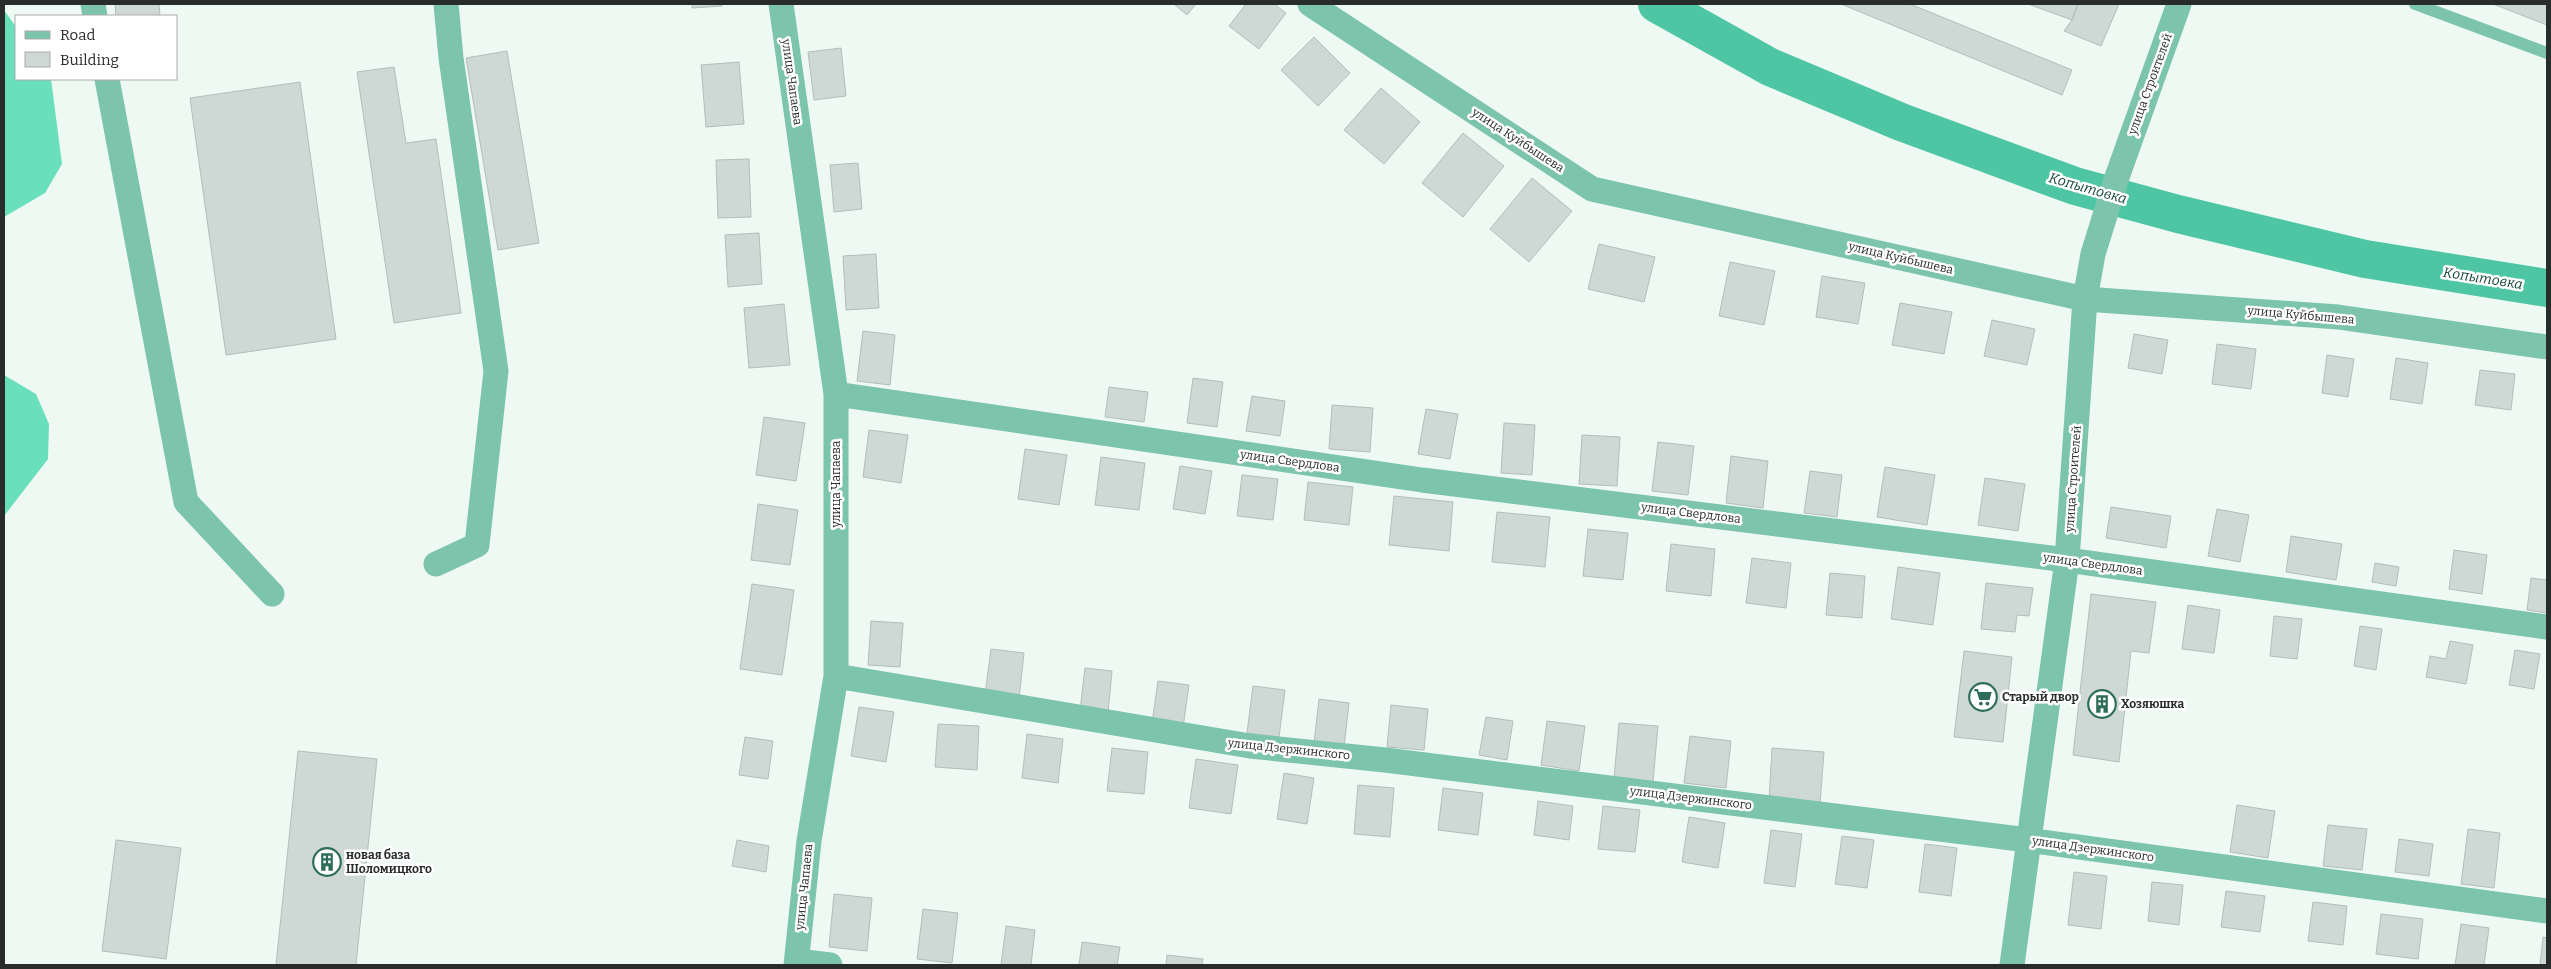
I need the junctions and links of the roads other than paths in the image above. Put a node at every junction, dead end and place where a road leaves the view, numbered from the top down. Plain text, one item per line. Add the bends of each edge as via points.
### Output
1 (446, 4) edge
2 (781, 4) edge
3 (1310, 4) edge
4 (2178, 4) edge
5 (2415, 4) edge
6 (2547, 53) edge
7 (107, 80) edge
8 (2086, 299) junction
9 (2547, 347) edge
10 (836, 394) junction
11 (2068, 560) junction
12 (436, 564) dead end
13 (272, 594) dead end
14 (2547, 627) edge
15 (836, 676) junction
16 (2028, 840) junction
17 (2547, 911) edge
18 (797, 963) edge
19 (830, 965) edge
20 (2012, 965) edge

1 - 12 street via 496,371 477,545
2 - 10 street, улица Чапаева
3 - 8 street, улица Куйбышева via 1592,189
4 - 8 street, улица Строителей via 2104,216 2093,254
5 - 6 lane
7 - 13 street via 186,502
8 - 9 street, улица Куйбышева via 2338,316
8 - 11 street, улица Строителей
10 - 11 street, улица Свердлова via 1422,480
10 - 15 street, улица Чапаева
11 - 14 street, улица Свердлова
11 - 16 street, улица Строителей
15 - 16 street, улица Дзержинского via 1250,746
15 - 18 street, улица Чапаева via 809,841
16 - 17 street, улица Дзержинского
16 - 20 street, улица Строителей
18 - 19 street

